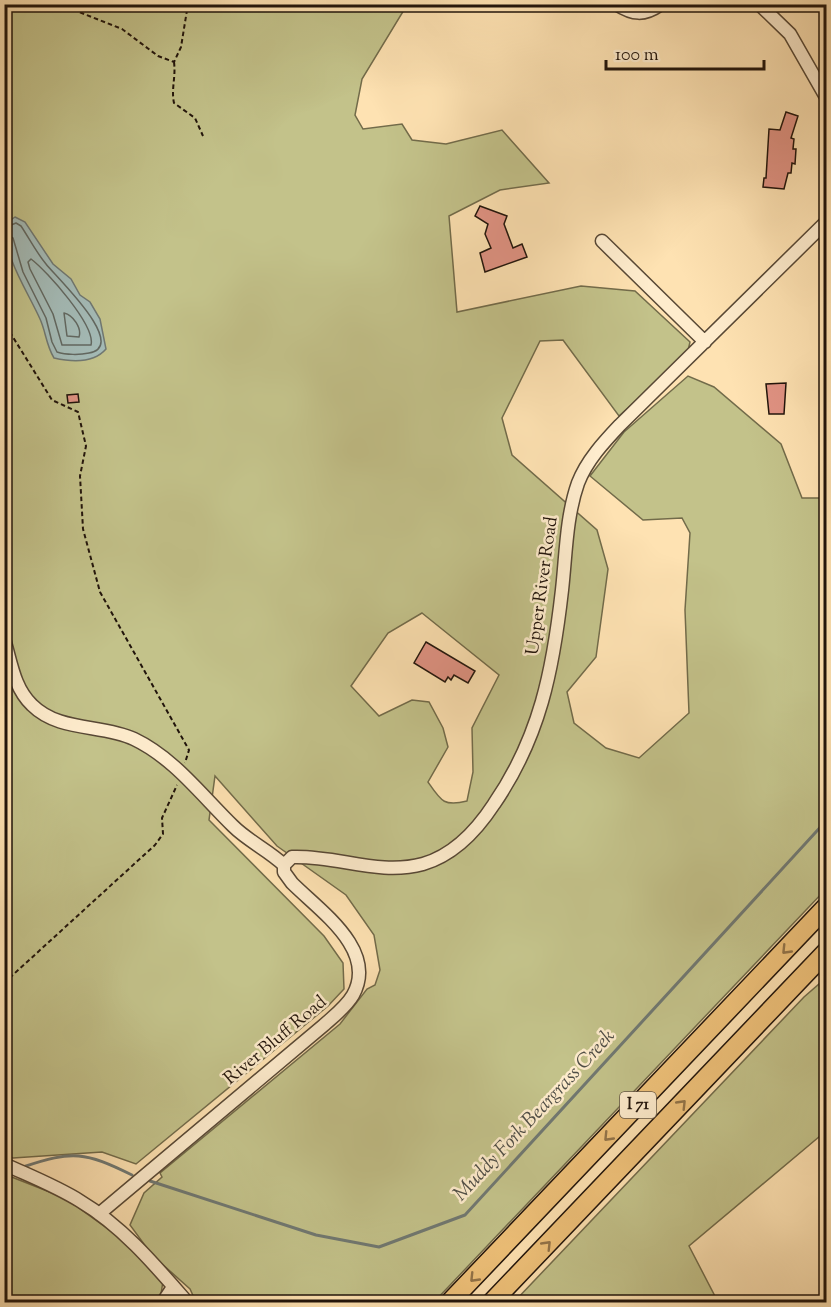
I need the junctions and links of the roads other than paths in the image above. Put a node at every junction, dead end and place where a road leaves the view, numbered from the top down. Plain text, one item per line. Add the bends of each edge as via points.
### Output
1 (616, 4) edge
2 (661, 4) edge
3 (759, 4) edge
4 (826, 97) edge
5 (826, 222) edge
6 (602, 241) dead end
7 (705, 342) junction
8 (4, 639) edge
9 (284, 865) junction
10 (826, 908) edge
11 (826, 952) edge
12 (6, 1165) edge
13 (99, 1214) junction
14 (174, 1287) junction
15 (164, 1302) edge
16 (187, 1302) edge
17 (450, 1302) edge
18 (492, 1302) edge

1 - 2 street via 630,13 649,13
3 - 4 street via 790,34
5 - 7 street, Upper River Road
6 - 7 street
7 - 9 street, Upper River Road via 620,424 584,470 572,504 546,693 521,762 477,827 456,847 423,864 376,868 303,856 292,857
8 - 9 street via 14,677 33,707 56,720 122,734 152,749 234,827
9 - 13 street, River Bluff Road via 292,883 351,944 360,969 354,993 324,1025
10 -> 17 highway, I 71
18 -> 11 highway, I 71
12 - 13 street via 72,1196
13 - 14 street
14 - 15 street
14 - 16 street

